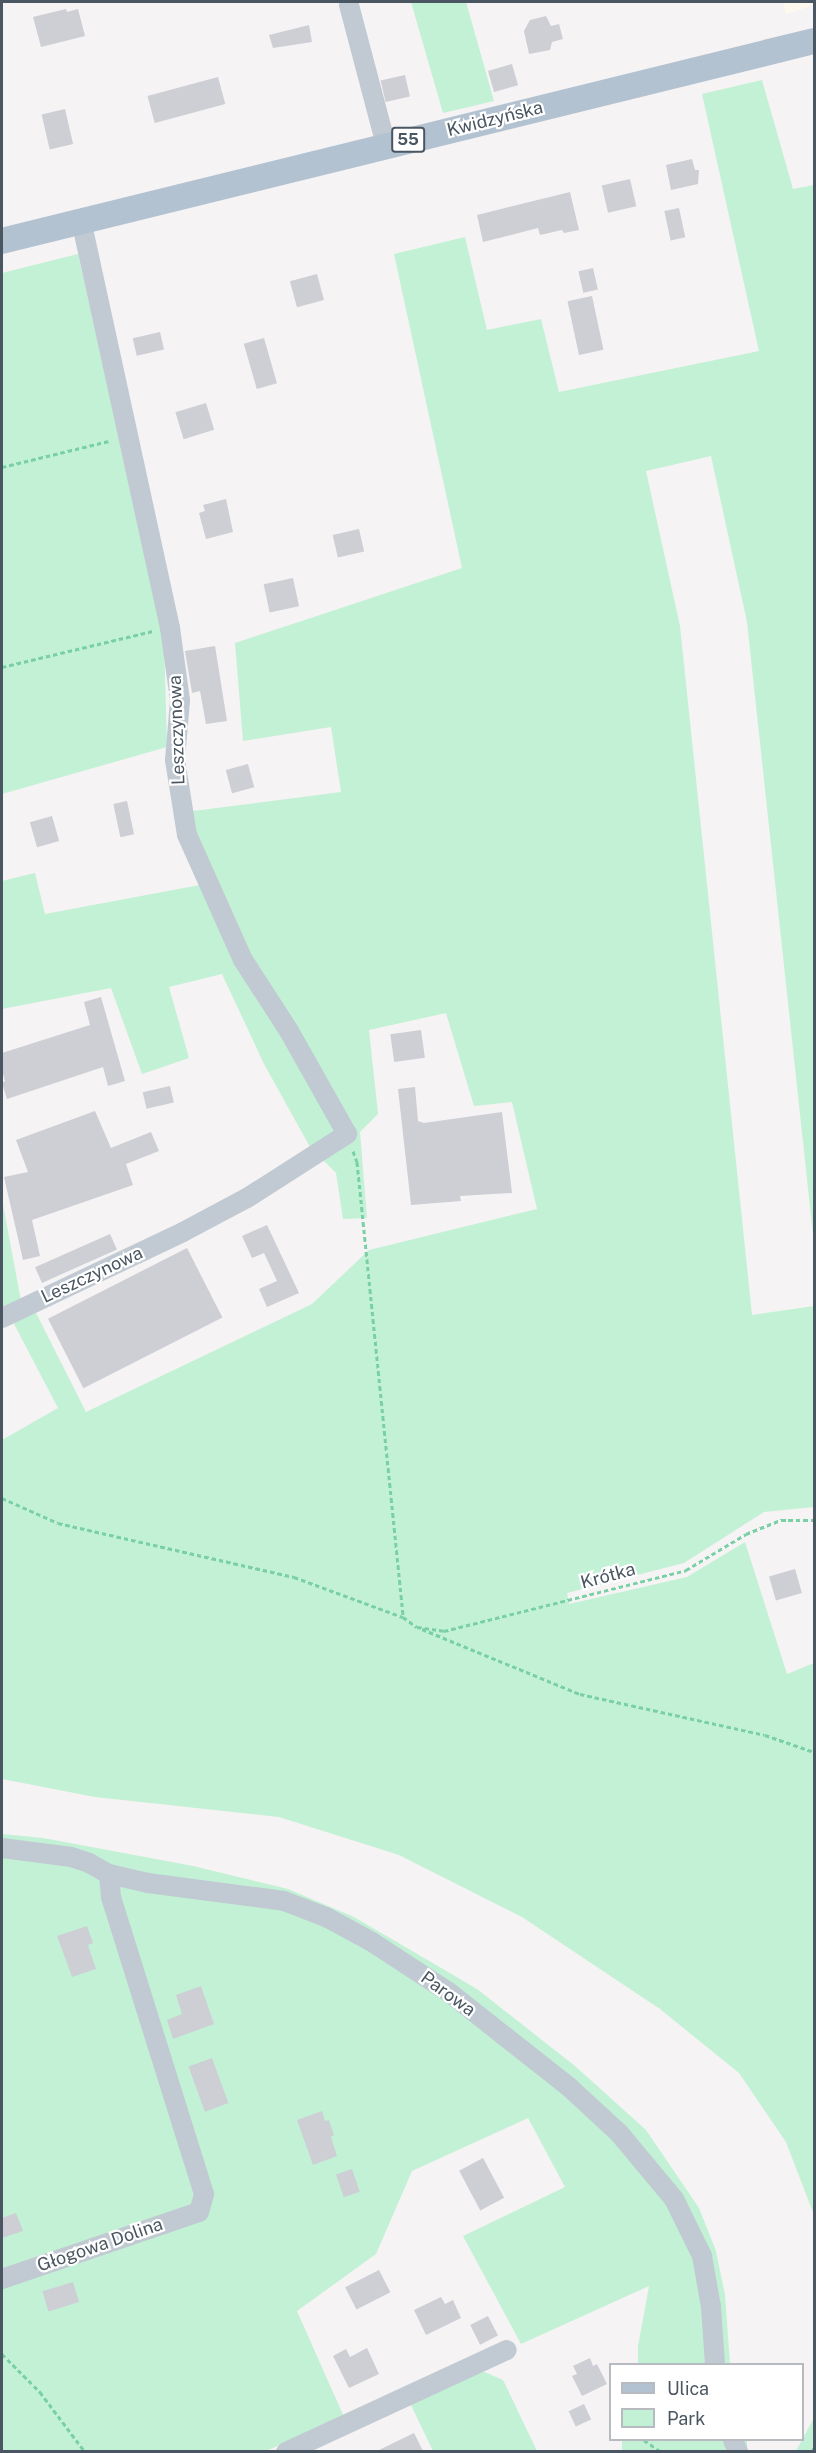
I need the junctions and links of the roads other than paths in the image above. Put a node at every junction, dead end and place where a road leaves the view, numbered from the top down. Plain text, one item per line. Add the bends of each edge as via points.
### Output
1 (349, 5) dead end
2 (814, 41) edge
3 (386, 145) junction
4 (81, 221) junction
5 (2, 241) edge
6 (2, 1318) edge
7 (2, 1848) edge
8 (109, 1874) junction
9 (2, 2279) edge
10 (507, 2350) dead end
11 (715, 2363) edge
12 (286, 2451) edge

1 - 3 street
2 - 3 main road, Kwidzyńska / 55
3 - 4 main road, Kwidzyńska / 55
4 - 5 main road, Kwidzyńska / 55
4 - 6 street, Leszczynowa via 170,628 180,700 175,760 187,835 243,960 290,1031 348,1134 247,1198
7 - 8 street, Parowa via 70,1857
8 - 9 street, Głogowa Dolina via 111,1897 204,2194 199,2212
8 - 11 street, Parowa via 207,1893 284,1901 326,1917 450,1993 569,2087 619,2133 674,2199 691,2230 702,2256
10 - 12 street

